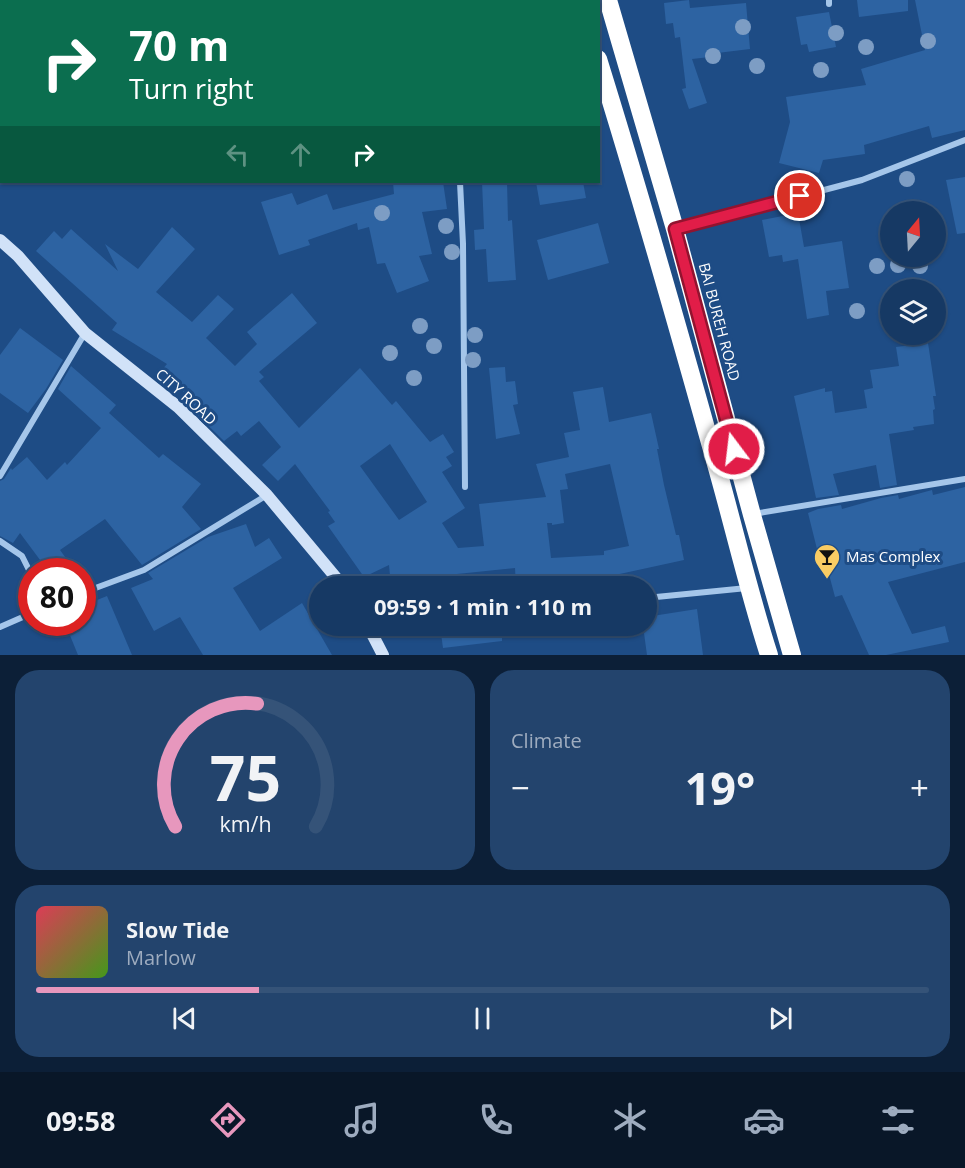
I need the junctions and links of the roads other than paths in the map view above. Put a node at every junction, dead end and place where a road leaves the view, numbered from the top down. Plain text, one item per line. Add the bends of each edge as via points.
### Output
1 (608, 0) edge
2 (600, 66) edge
3 (965, 140) edge
4 (460, 183) edge
5 (675, 229) junction
6 (0, 240) edge
7 (85, 333) junction
8 (0, 476) edge
9 (965, 479) edge
10 (465, 487) dead end
11 (267, 495) junction
12 (752, 514) junction
13 (0, 541) edge
14 (23, 558) edge
15 (336, 576) edge
16 (96, 588) edge
17 (748, 588) junction
18 (657, 597) edge
19 (18, 619) edge
20 (0, 627) edge
21 (373, 636) edge
22 (383, 655) edge
23 (769, 655) edge
24 (792, 655) edge

1 - 5 highway, BAI BUREH ROAD
2 - 17 highway via 659,261
3 - 5 street via 862,180
4 - 10 street
5 - 12 highway, BAI BUREH ROAD
6 - 7 main road, CITY ROAD
7 - 8 street
7 - 11 main road, CITY ROAD via 178,407
9 - 12 street
11 - 15 main road, CITY ROAD
11 - 16 street via 144,570
12 - 24 highway, BAI BUREH ROAD
13 - 14 street
17 - 18 street
17 - 23 highway
19 - 20 street
21 - 22 main road

